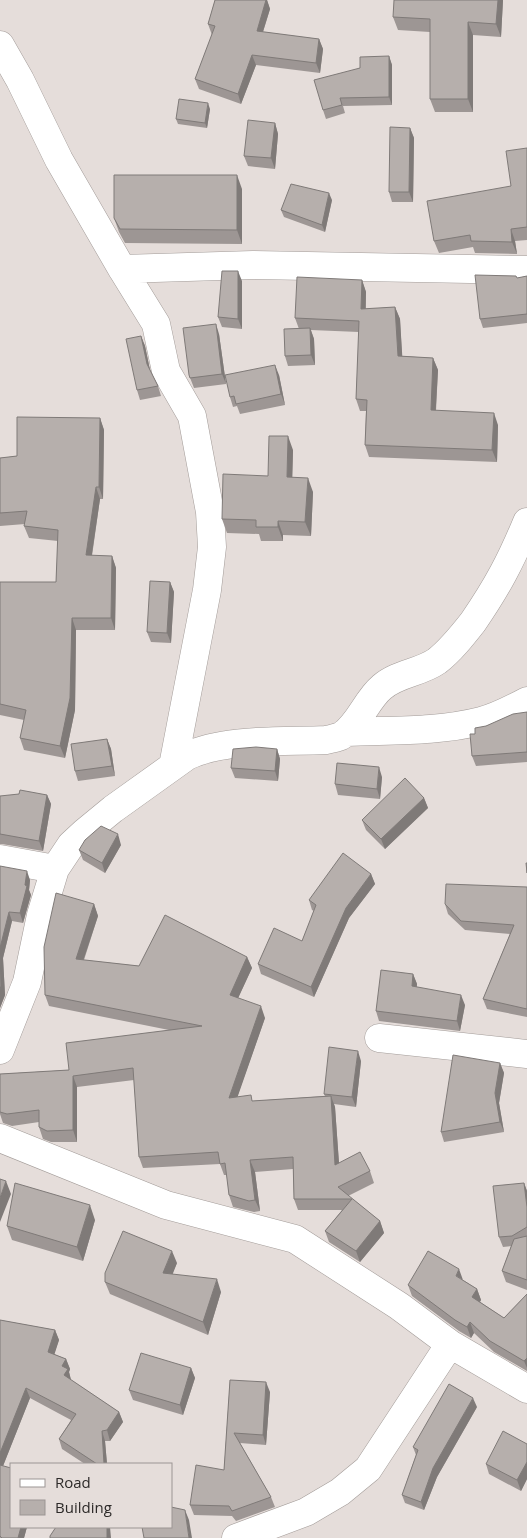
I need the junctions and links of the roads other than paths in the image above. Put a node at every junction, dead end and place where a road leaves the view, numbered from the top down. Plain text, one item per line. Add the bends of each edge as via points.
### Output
1 (0, 45) edge
2 (122, 269) junction
3 (527, 270) edge
4 (527, 522) edge
5 (527, 702) edge
6 (347, 732) junction
7 (173, 766) junction
8 (0, 859) edge
9 (55, 869) junction
10 (379, 1038) dead end
11 (0, 1050) edge
12 (527, 1054) edge
13 (0, 1138) edge
14 (450, 1344) junction
15 (527, 1389) edge
16 (236, 1538) edge

1 - 2 street via 59,160
2 - 3 street via 253,265
2 - 7 street via 156,324 166,371 192,416 210,512 212,547 207,590
4 - 6 street via 504,574 465,632 436,662 398,676 383,686
5 - 6 street via 481,721 452,726
6 - 7 street via 326,740 208,747
7 - 9 street via 85,832 71,845
8 - 9 street
9 - 11 street via 26,982
10 - 12 street
13 - 14 street via 166,1204 295,1239
14 - 15 street
14 - 16 street via 368,1469 340,1492 306,1512

